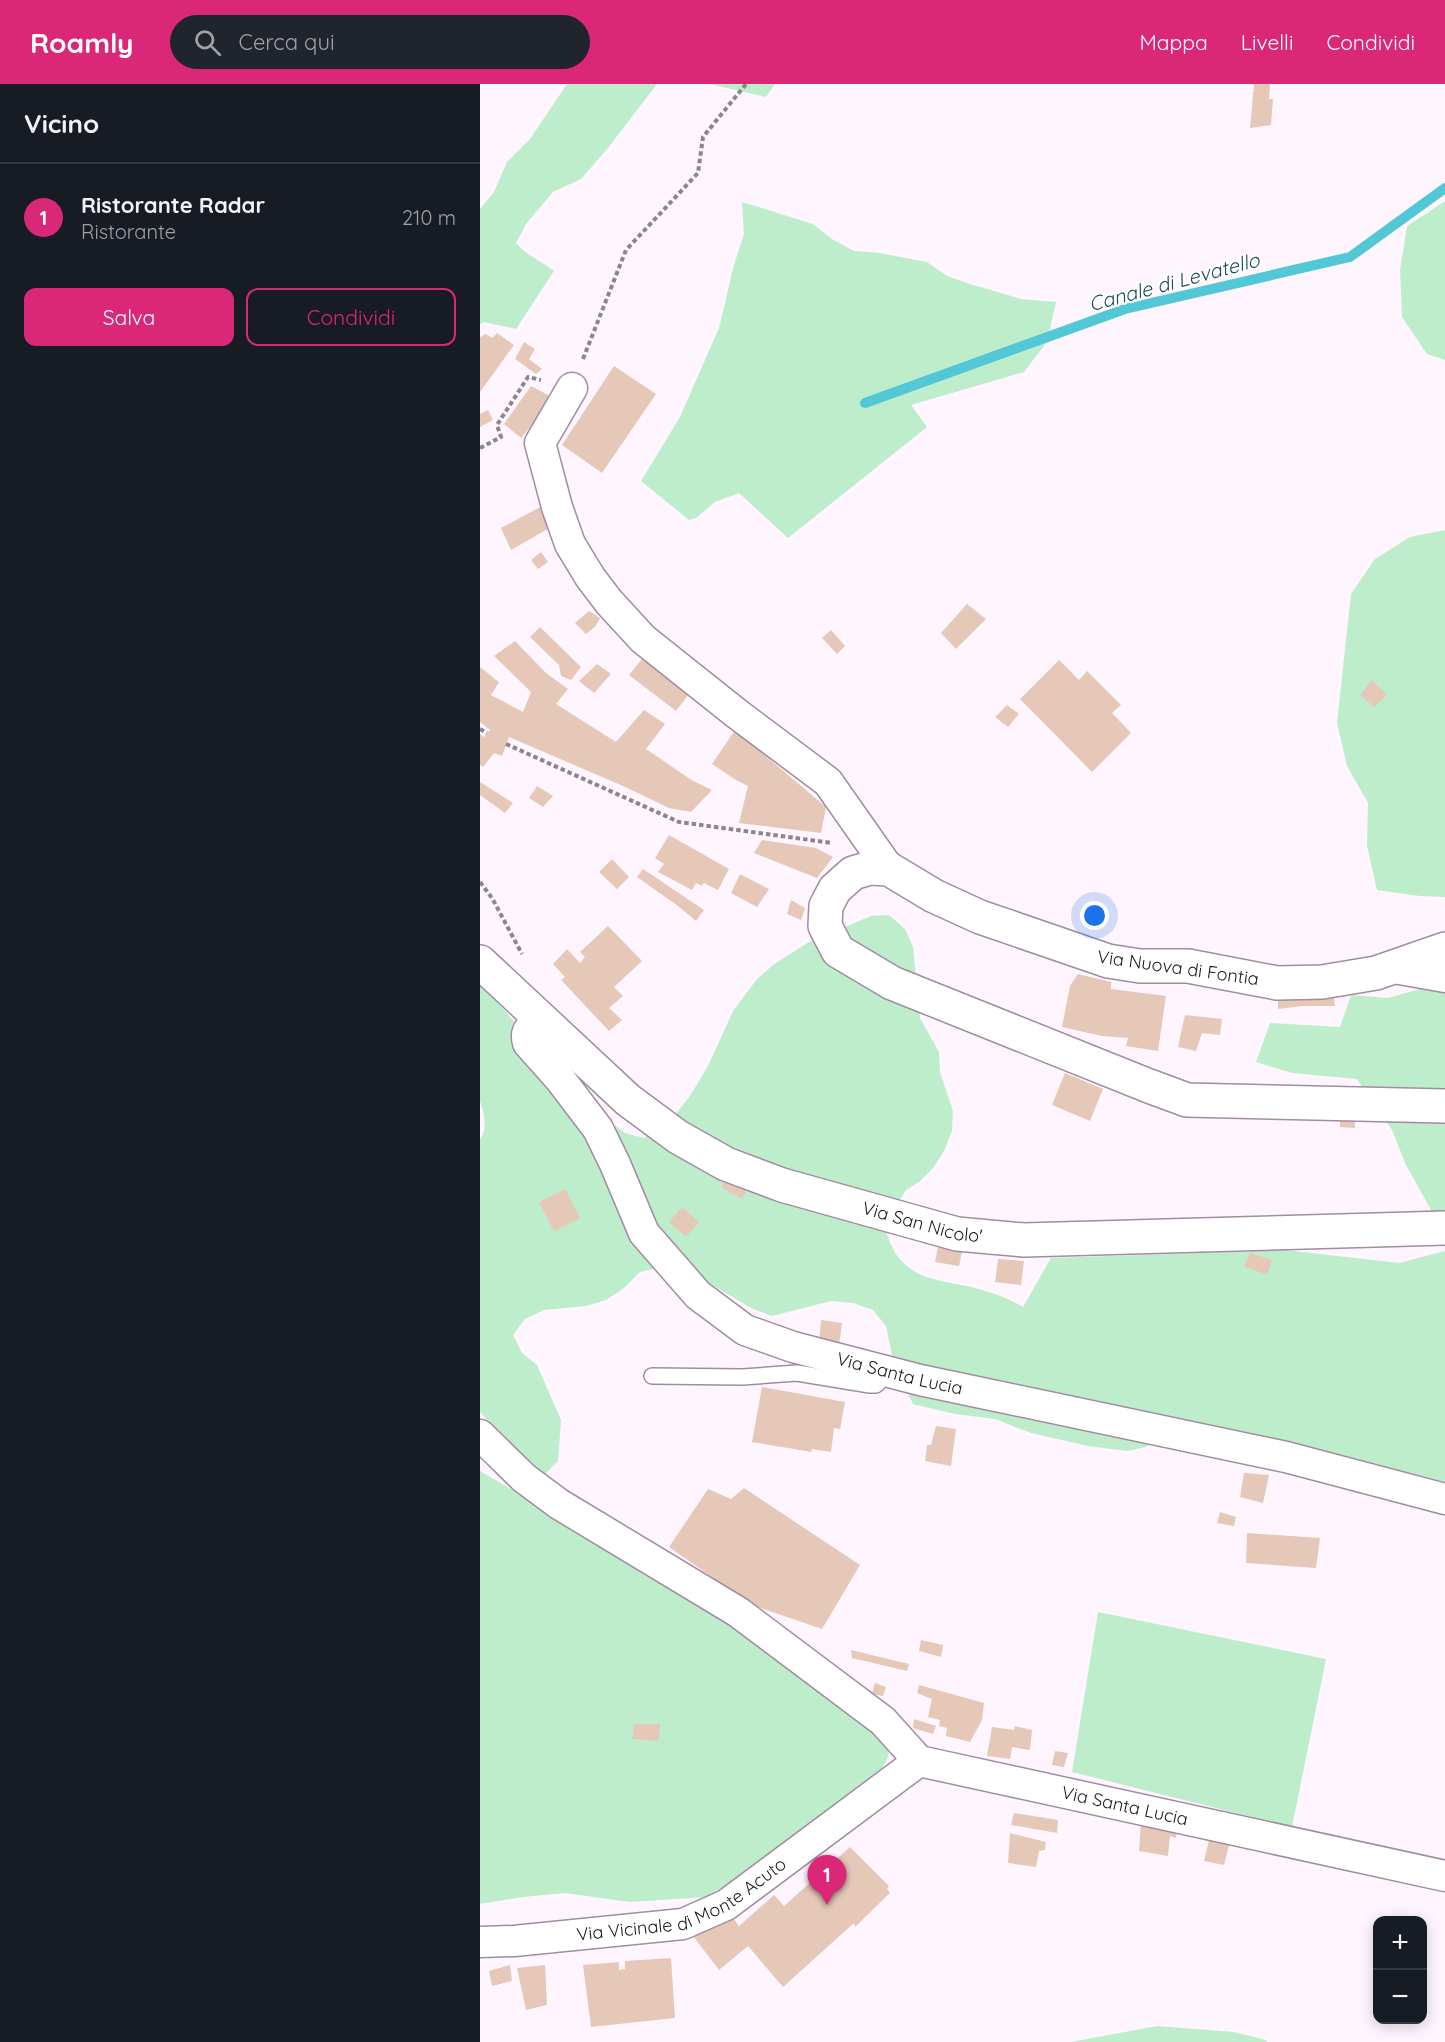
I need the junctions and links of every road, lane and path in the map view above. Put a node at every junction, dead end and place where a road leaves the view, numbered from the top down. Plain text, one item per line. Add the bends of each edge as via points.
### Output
1 (746, 84) edge
2 (572, 387) junction
3 (480, 448) edge
4 (480, 729) edge
5 (487, 733) dead end
6 (506, 744) dead end
7 (879, 868) junction
8 (1445, 949) edge
9 (480, 962) edge
10 (1395, 968) junction
11 (1445, 977) edge
12 (544, 1024) junction
13 (1445, 1106) edge
14 (1445, 1228) edge
15 (890, 1372) junction
16 (652, 1376) dead end
17 (480, 1435) edge
18 (1445, 1499) edge
19 (919, 1761) junction
20 (1445, 1876) edge
21 (480, 1942) edge

1 - 2 path via 703,137 698,173 626,250
2 - 3 path via 528,377 497,425 501,437
2 - 7 street via 540,443 570,544 590,577 643,639 828,782
4 - 5 path
6 - 7 path via 679,822 843,845
7 - 10 street, Via Nuova di Fontia via 980,917 1108,961 1188,966 1277,983 1322,982
7 - 13 street via 853,873 835,889 826,906 825,926 838,951 892,983 1187,1100
8 - 10 street, Via Nuova di Fontia
9 - 12 street, Via San Nicolo'
10 - 11 street
12 - 14 street, Via San Nicolo' via 628,1100 678,1137 726,1164 782,1185 957,1234 1035,1239
12 - 15 street, Via Santa Lucia via 536,1023 529,1029 528,1043 598,1129 644,1233 698,1295 745,1330
15 - 16 lane via 870,1385 797,1372 743,1377
15 - 18 street, Via Santa Lucia via 1286,1457
17 - 19 street via 524,1478 559,1504 747,1619 883,1721
19 - 20 street, Via Santa Lucia
19 - 21 street, Via Vicinale di Monte Acuto via 726,1905 682,1924

